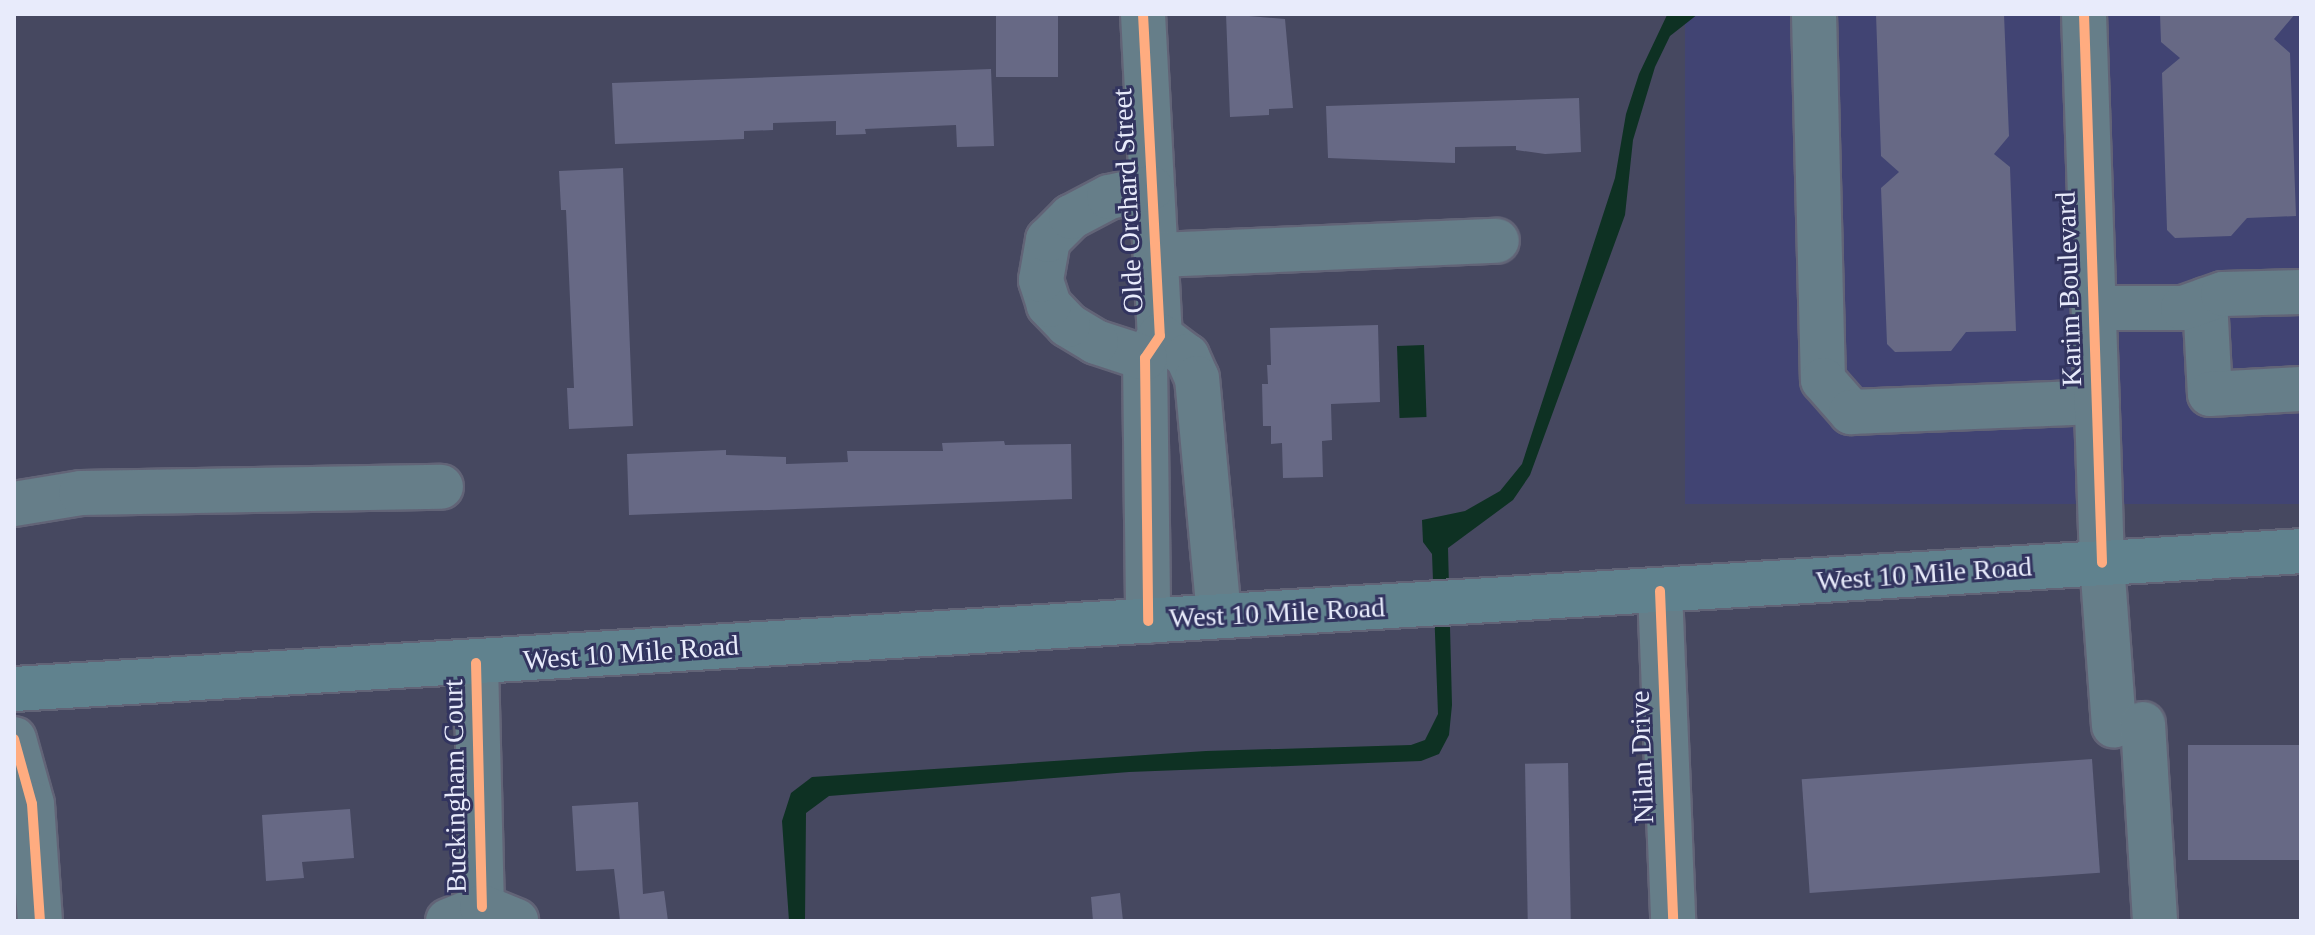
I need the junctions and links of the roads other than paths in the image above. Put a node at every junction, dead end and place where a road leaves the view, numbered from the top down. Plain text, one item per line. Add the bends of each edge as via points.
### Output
1 (1143, 14) edge
2 (1814, 14) edge
3 (2084, 14) edge
4 (1151, 188) junction
5 (1497, 241) dead end
6 (1157, 255) junction
7 (2301, 292) edge
8 (2205, 300) junction
9 (2094, 308) junction
10 (1152, 347) junction
11 (2301, 389) edge
12 (2097, 402) junction
13 (441, 487) dead end
14 (14, 504) edge
15 (2301, 551) edge
16 (2102, 563) junction
17 (1660, 591) junction
18 (1219, 616) junction
19 (1148, 621) junction
20 (476, 663) junction
21 (14, 689) edge
22 (14, 739) edge
23 (482, 916) edge
24 (40, 921) edge
25 (1673, 921) edge
26 (2155, 921) edge

1 - 4 street, Olde Orchard Street
2 - 12 street via 1823,380 1851,412
3 - 9 street, Karim Boulevard
4 - 6 street, Olde Orchard Street
4 - 10 street, Olde Orchard Street via 1109,197 1071,217 1048,240 1041,280 1049,305 1096,342
5 - 6 street
6 - 10 street, Olde Orchard Street
7 - 8 street via 2223,294
8 - 9 street via 2183,308
8 - 11 street via 2210,394
9 - 12 street, Karim Boulevard
10 - 18 street, Olde Orchard Street via 1175,344 1194,367
10 - 19 street, Olde Orchard Street
12 - 16 street, Karim Boulevard
13 - 14 street via 81,493
15 - 16 main road, West 10 Mile Road
16 - 17 main road, West 10 Mile Road
16 - 26 street, Karim Boulevard
17 - 18 main road, West 10 Mile Road
17 - 25 street, Nilan Drive
18 - 19 main road, West 10 Mile Road
19 - 20 main road, West 10 Mile Road
20 - 21 main road, West 10 Mile Road
20 - 23 street, Buckingham Court
22 - 24 street via 32,804

